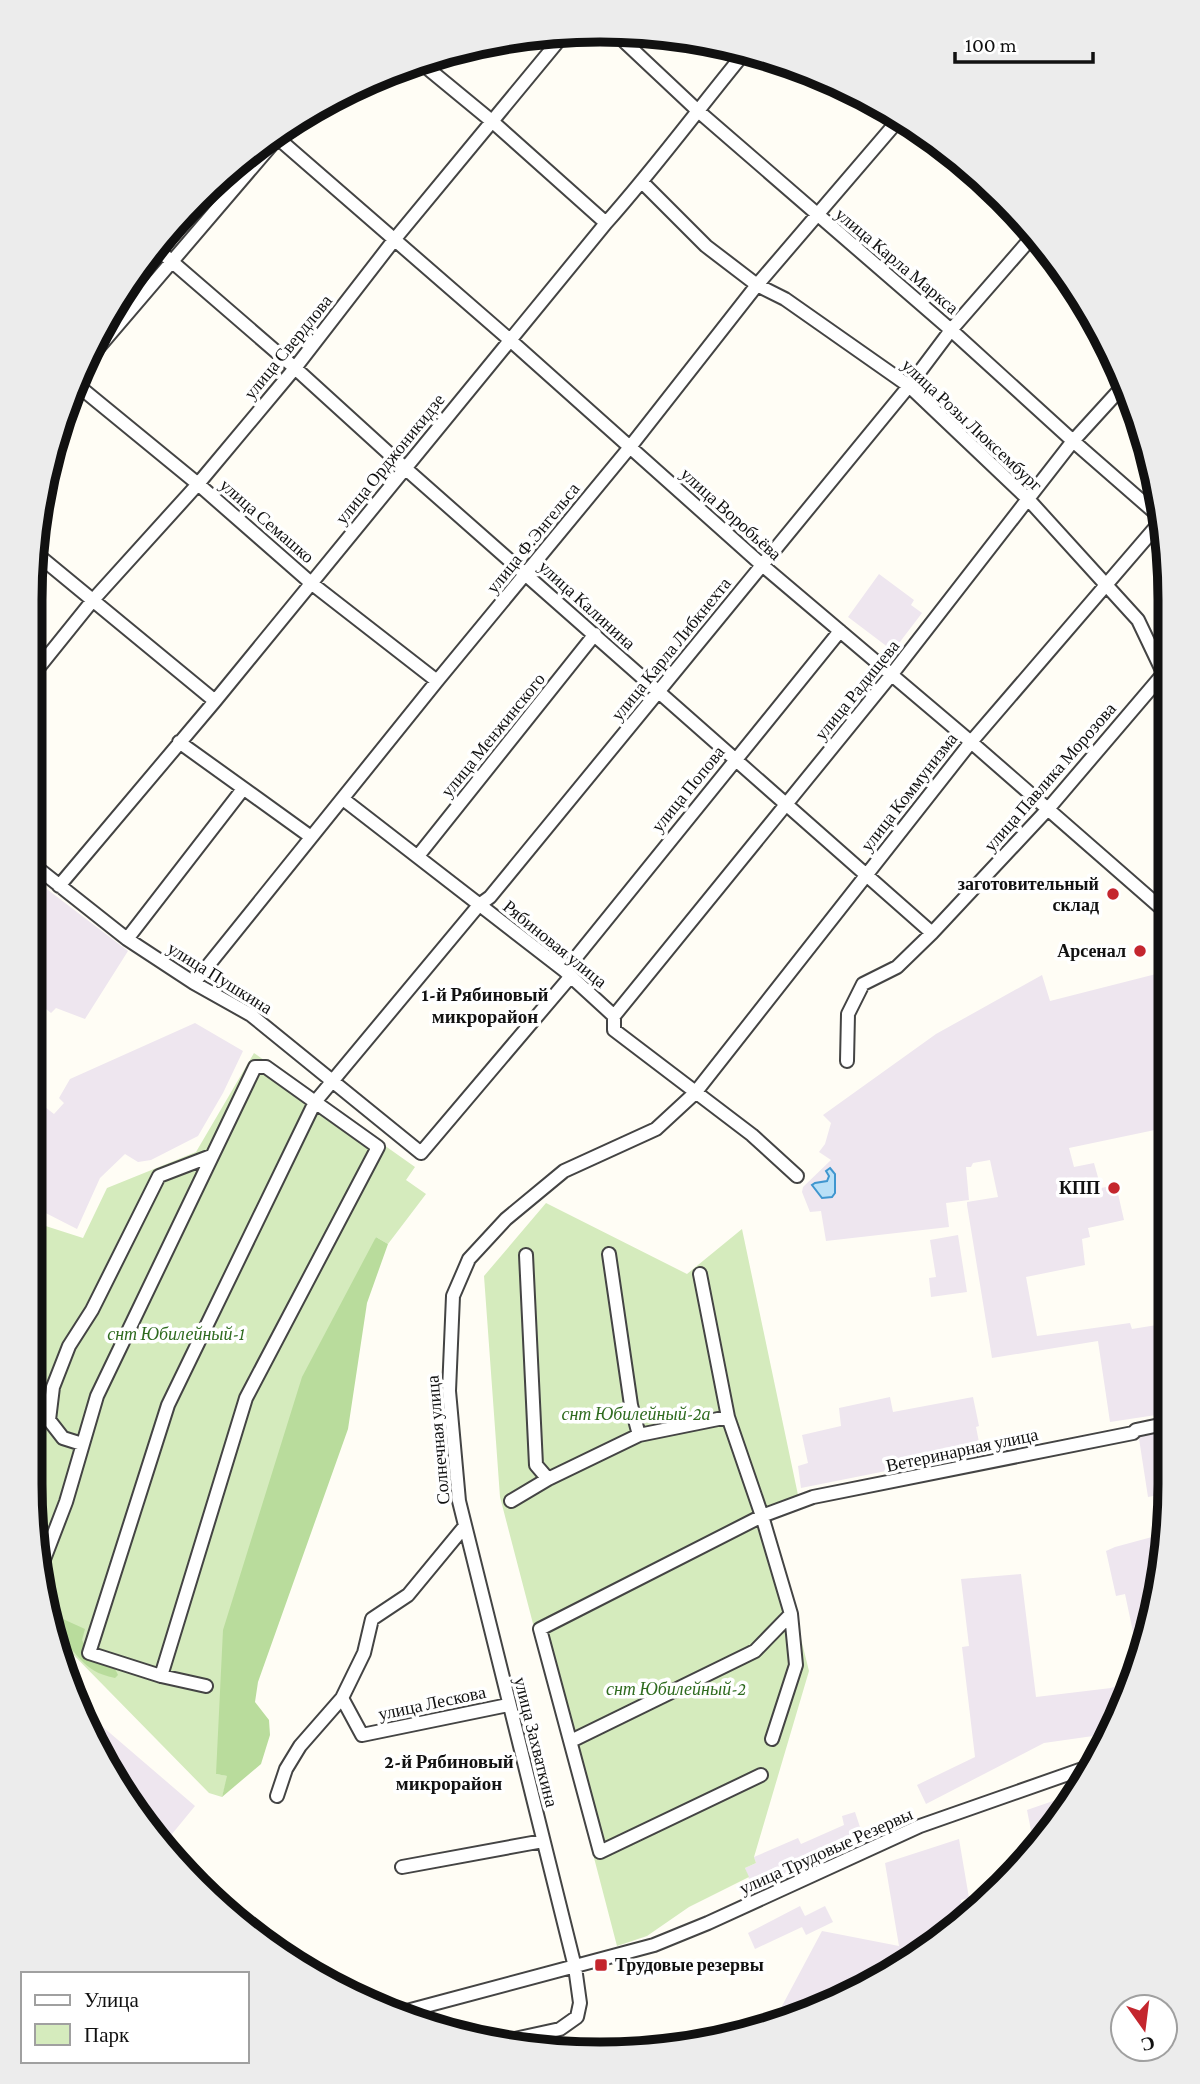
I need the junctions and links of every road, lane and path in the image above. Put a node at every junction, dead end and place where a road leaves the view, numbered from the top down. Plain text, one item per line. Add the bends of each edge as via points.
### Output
1 (626, 43) edge
2 (556, 44) edge
3 (739, 60) edge
4 (429, 69) edge
5 (680, 93) junction
6 (697, 110) junction
7 (494, 123) junction
8 (894, 126) edge
9 (681, 130) junction
10 (282, 141) edge
11 (256, 160) edge
12 (642, 182) junction
13 (818, 216) junction
14 (606, 223) junction
15 (394, 240) junction
16 (1028, 242) edge
17 (163, 253) edge
18 (173, 262) junction
19 (757, 285) junction
20 (951, 330) junction
21 (110, 334) edge
22 (510, 340) junction
23 (295, 368) junction
24 (909, 386) junction
25 (83, 390) edge
26 (1118, 392) edge
27 (1073, 441) junction
28 (630, 447) junction
29 (406, 469) junction
30 (198, 484) junction
31 (1028, 499) junction
32 (1150, 510) edge
33 (1153, 528) edge
34 (43, 560) edge
35 (762, 565) junction
36 (527, 574) junction
37 (311, 583) junction
38 (1107, 586) junction
39 (93, 600) junction
40 (840, 631) junction
41 (595, 635) junction
42 (1157, 659) edge
43 (42, 663) edge
44 (892, 674) junction
45 (437, 681) junction
46 (1158, 688) edge
47 (658, 692) junction
48 (215, 701) junction
49 (179, 742) junction
50 (971, 742) junction
51 (735, 759) junction
52 (243, 789) junction
53 (343, 799) junction
54 (787, 804) junction
55 (1048, 809) junction
56 (311, 837) junction
57 (418, 856) junction
58 (42, 872) edge
59 (867, 875) junction
60 (59, 886) junction
61 (479, 905) junction
62 (1158, 905) edge
63 (932, 933) junction
64 (127, 939) junction
65 (568, 974) junction
66 (194, 983) junction
67 (614, 1016) junction
68 (847, 1061) dead end
69 (332, 1081) junction
70 (695, 1093) junction
71 (315, 1102) junction
72 (421, 1153) joint
73 (211, 1156) junction
74 (797, 1176) dead end
75 (609, 1254) dead end
76 (526, 1255) dead end
77 (700, 1273) dead end
78 (728, 1417) junction
79 (1158, 1425) edge
80 (639, 1435) junction
81 (82, 1444) junction
82 (548, 1479) junction
83 (511, 1501) dead end
84 (762, 1516) junction
85 (465, 1526) junction
86 (47, 1553) edge
87 (791, 1614) junction
88 (161, 1675) junction
89 (206, 1686) dead end
90 (342, 1698) junction
91 (509, 1705) junction
92 (772, 1739) dead end
93 (571, 1741) junction
94 (1078, 1770) edge
95 (761, 1775) dead end
96 (277, 1796) dead end
97 (543, 1841) junction
98 (402, 1867) dead end
99 (575, 1967) junction
100 (413, 2009) edge
101 (525, 2037) edge

1 - 5 street, улица Карла Маркса
2 - 7 street, улица Свердлова
3 - 6 street, улица Орджоникидзе
4 - 7 street
5 - 6 street, улица Карла Маркса
5 - 9 street
6 - 9 street, улица Орджоникидзе
6 - 13 street, улица Карла Маркса
7 - 14 street
7 - 15 street, улица Свердлова
8 - 13 street, улица Ф.Энгельса
9 - 12 street, улица Орджоникидзе
10 - 15 street, улица Воробьёва
11 - 18 street
12 - 14 street, улица Орджоникидзе
12 - 19 street, улица Розы Люксембург via 706,246
13 - 19 street, улица Ф.Энгельса
13 - 20 street, улица Карла Маркса
14 - 22 street, улица Орджоникидзе
15 - 22 street, улица Воробьёва
15 - 23 street, улица Свердлова
16 - 20 street, улица Карла Либкнехта
17 - 18 street, улица Калинина
18 - 21 street
18 - 23 street, улица Калинина
19 - 24 street, улица Розы Люксембург via 785,299
19 - 28 street, улица Ф.Энгельса
20 - 24 street, улица Карла Либкнехта
20 - 27 street, улица Карла Маркса
22 - 28 street, улица Воробьёва
22 - 29 street, улица Орджоникидзе
23 - 29 street, улица Калинина
23 - 30 street, улица Свердлова
24 - 31 street, улица Розы Люксембург
24 - 35 street, улица Карла Либкнехта
25 - 30 street, улица Семашко
26 - 27 street, улица Радищева
27 - 31 street, улица Радищева
27 - 32 street, улица Карла Маркса
28 - 35 street, улица Воробьёва
28 - 36 street, улица Ф.Энгельса
29 - 36 street, улица Калинина
29 - 37 street, улица Орджоникидзе
30 - 37 street, улица Семашко
30 - 39 street, улица Свердлова
31 - 38 street, улица Розы Люксембург
31 - 44 street, улица Радищева
33 - 38 street, улица Коммунизма
34 - 39 street
35 - 40 street, улица Воробьёва
35 - 47 street, улица Карла Либкнехта
36 - 41 street, улица Калинина
36 - 45 street, улица Ф.Энгельса
37 - 45 street, улица Семашко
37 - 48 street, улица Орджоникидзе
38 - 42 street, улица Розы Люксембург via 1138,621
38 - 50 street, улица Коммунизма
39 - 43 street, улица Свердлова
39 - 48 street
40 - 44 street, улица Воробьёва
40 - 51 street, улица Попова
41 - 47 street, улица Калинина
41 - 57 street, улица Менжинского
44 - 50 street, улица Воробьёва
44 - 54 street, улица Радищева
45 - 53 street, улица Ф.Энгельса
46 - 55 street, улица Павлика Морозова
47 - 51 street, улица Калинина
47 - 61 street, улица Карла Либкнехта
48 - 49 street, улица Орджоникидзе
49 - 52 street
49 - 60 street, улица Орджоникидзе
50 - 55 street, улица Воробьёва
50 - 59 street, улица Коммунизма
51 - 54 street, улица Калинина
51 - 65 street, улица Попова
52 - 56 street
52 - 64 street
53 - 56 street, улица Ф.Энгельса
53 - 57 street, Рябиновая улица
54 - 59 street, улица Калинина
54 - 67 street, улица Радищева
55 - 62 street, улица Воробьёва
55 - 63 street, улица Павлика Морозова
56 - 66 street, улица Ф.Энгельса
57 - 61 street, Рябиновая улица
58 - 60 street, улица Пушкина
59 - 63 street, улица Калинина
59 - 70 street, улица Коммунизма
60 - 64 street, улица Пушкина
61 - 65 street, Рябиновая улица
61 - 69 street, улица Карла Либкнехта
63 - 68 street, улица Павлика Морозова via 897,967 860,988 848,1014
64 - 66 street, улица Пушкина
65 - 67 street, Рябиновая улица
65 - 72 street, улица Попова
66 - 69 street, улица Пушкина via 251,1015
67 - 70 street, Рябиновая улица via 614,1030
69 - 71 street, улица Карла Либкнехта
69 - 72 street, улица Пушкина
70 - 74 street, Рябиновая улица
70 - 85 street, Солнечная улица via 656,1129 564,1171 506,1219 469,1259 453,1296 449,1391
71 - 73 street via 265,1067 255,1067
71 - 88 street via 378,1147 246,1398
71 - 88 street, улица Карла Либкнехта via 168,1405 89,1653
73 - 81 street via 97,1396
73 - 81 street via 159,1176 69,1346 53,1387 49,1420 63,1438
75 - 80 street
76 - 82 street via 536,1465
77 - 78 street
78 - 80 street
78 - 84 street
79 - 84 street, Ветеринарная улица via 813,1497
80 - 82 street
81 - 86 street
82 - 83 street
84 - 87 street
84 - 93 street, Ветеринарная улица via 540,1629
85 - 90 street, Солнечная улица via 408,1595 372,1619 364,1653
85 - 91 street, улица Захваткина
87 - 92 street via 796,1665
87 - 93 street via 755,1651
88 - 89 street
90 - 91 street, улица Лескова via 362,1735
90 - 96 street, Солнечная улица via 300,1746
91 - 97 street, улица Захваткина
93 - 95 street via 600,1852
94 - 99 street, улица Трудовые Резервы via 920,1826 681,1934
97 - 98 street
97 - 99 street, улица Захваткина
99 - 100 street, улица Трудовые Резервы
99 - 101 street via 580,2008 574,2021

